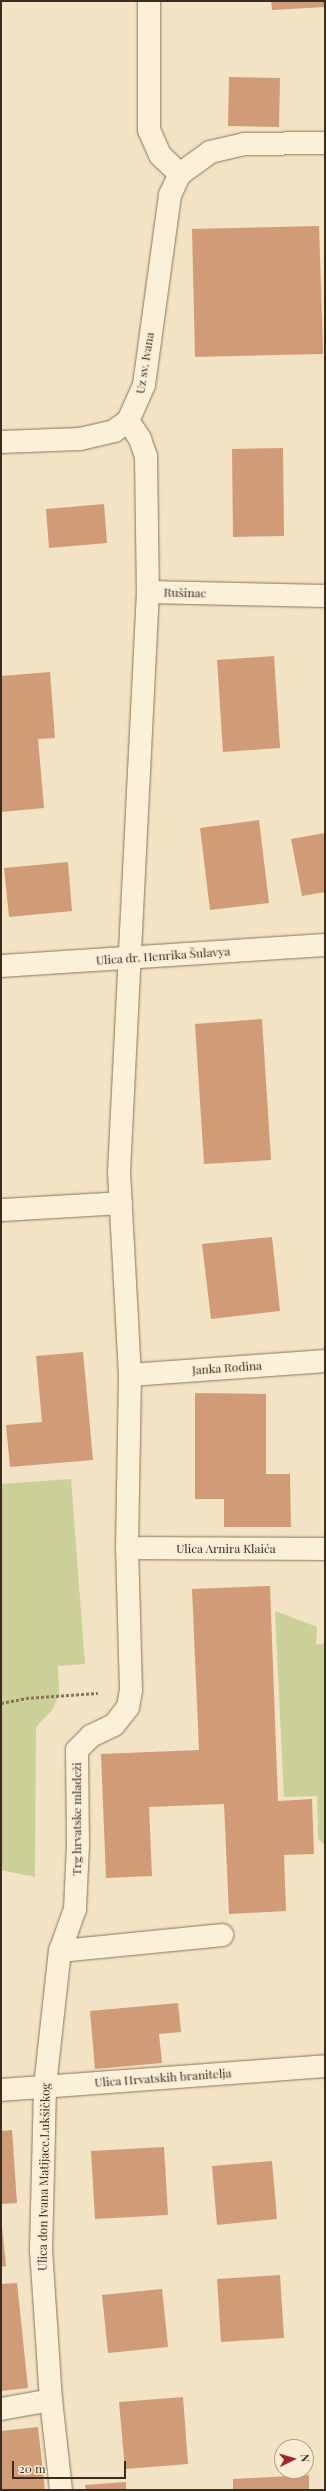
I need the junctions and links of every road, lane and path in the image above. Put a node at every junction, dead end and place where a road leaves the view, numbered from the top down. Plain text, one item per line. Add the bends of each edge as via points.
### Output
1 (149, 1) edge
2 (325, 143) edge
3 (180, 174) junction
4 (128, 422) junction
5 (1, 442) edge
6 (148, 592) junction
7 (325, 596) edge
8 (325, 945) edge
9 (131, 958) junction
10 (1, 966) edge
11 (121, 1203) junction
12 (1, 1210) edge
13 (325, 1362) edge
14 (130, 1375) junction
15 (127, 1548) junction
16 (325, 1549) edge
17 (131, 1690) junction
18 (1, 1703) edge
19 (222, 1934) dead end
20 (60, 1951) junction
21 (325, 2066) edge
22 (45, 2086) junction
23 (1, 2090) edge
24 (51, 2400) junction
25 (1, 2409) edge
26 (61, 2490) edge

1 - 3 street via 149,130 160,155
2 - 3 street, Uz sv. Ivana via 244,144 210,152
3 - 4 street, Uz sv. Ivana via 170,195 144,385
4 - 5 street via 114,430 80,439
4 - 6 street, Rušinac via 140,439 146,456
6 - 7 street, Rušinac
6 - 9 street, Trg hrvatske mladeži
8 - 9 street, Ulica dr. Henrika Šulavya
9 - 10 street, Ulica dr. Henrika Šulavya
9 - 11 street, Trg hrvatske mladeži via 119,1172
11 - 12 street
11 - 14 street, Trg hrvatske mladeži
13 - 14 street, Janka Rodina
14 - 15 street, Trg hrvatske mladeži
15 - 16 street, Ulica Arnira Klaića
15 - 17 street, Trg hrvatske mladeži
17 - 18 path via 26,1698
17 - 20 street, Trg hrvatske mladeži via 128,1707 114,1726 91,1736 76,1750 78,1845 75,1909
19 - 20 street
20 - 22 street, Ulica don Ivana Matijace,Lukšičkog
21 - 22 street, Ulica Hrvatskih branitelja
22 - 23 street, Ulica Hrvatskih branitelja
22 - 24 street, Ulica don Ivana Matijace,Lukšičkog via 41,2251
24 - 25 street
24 - 26 street, Ulica don Ivana Matijace,Lukšičkog

